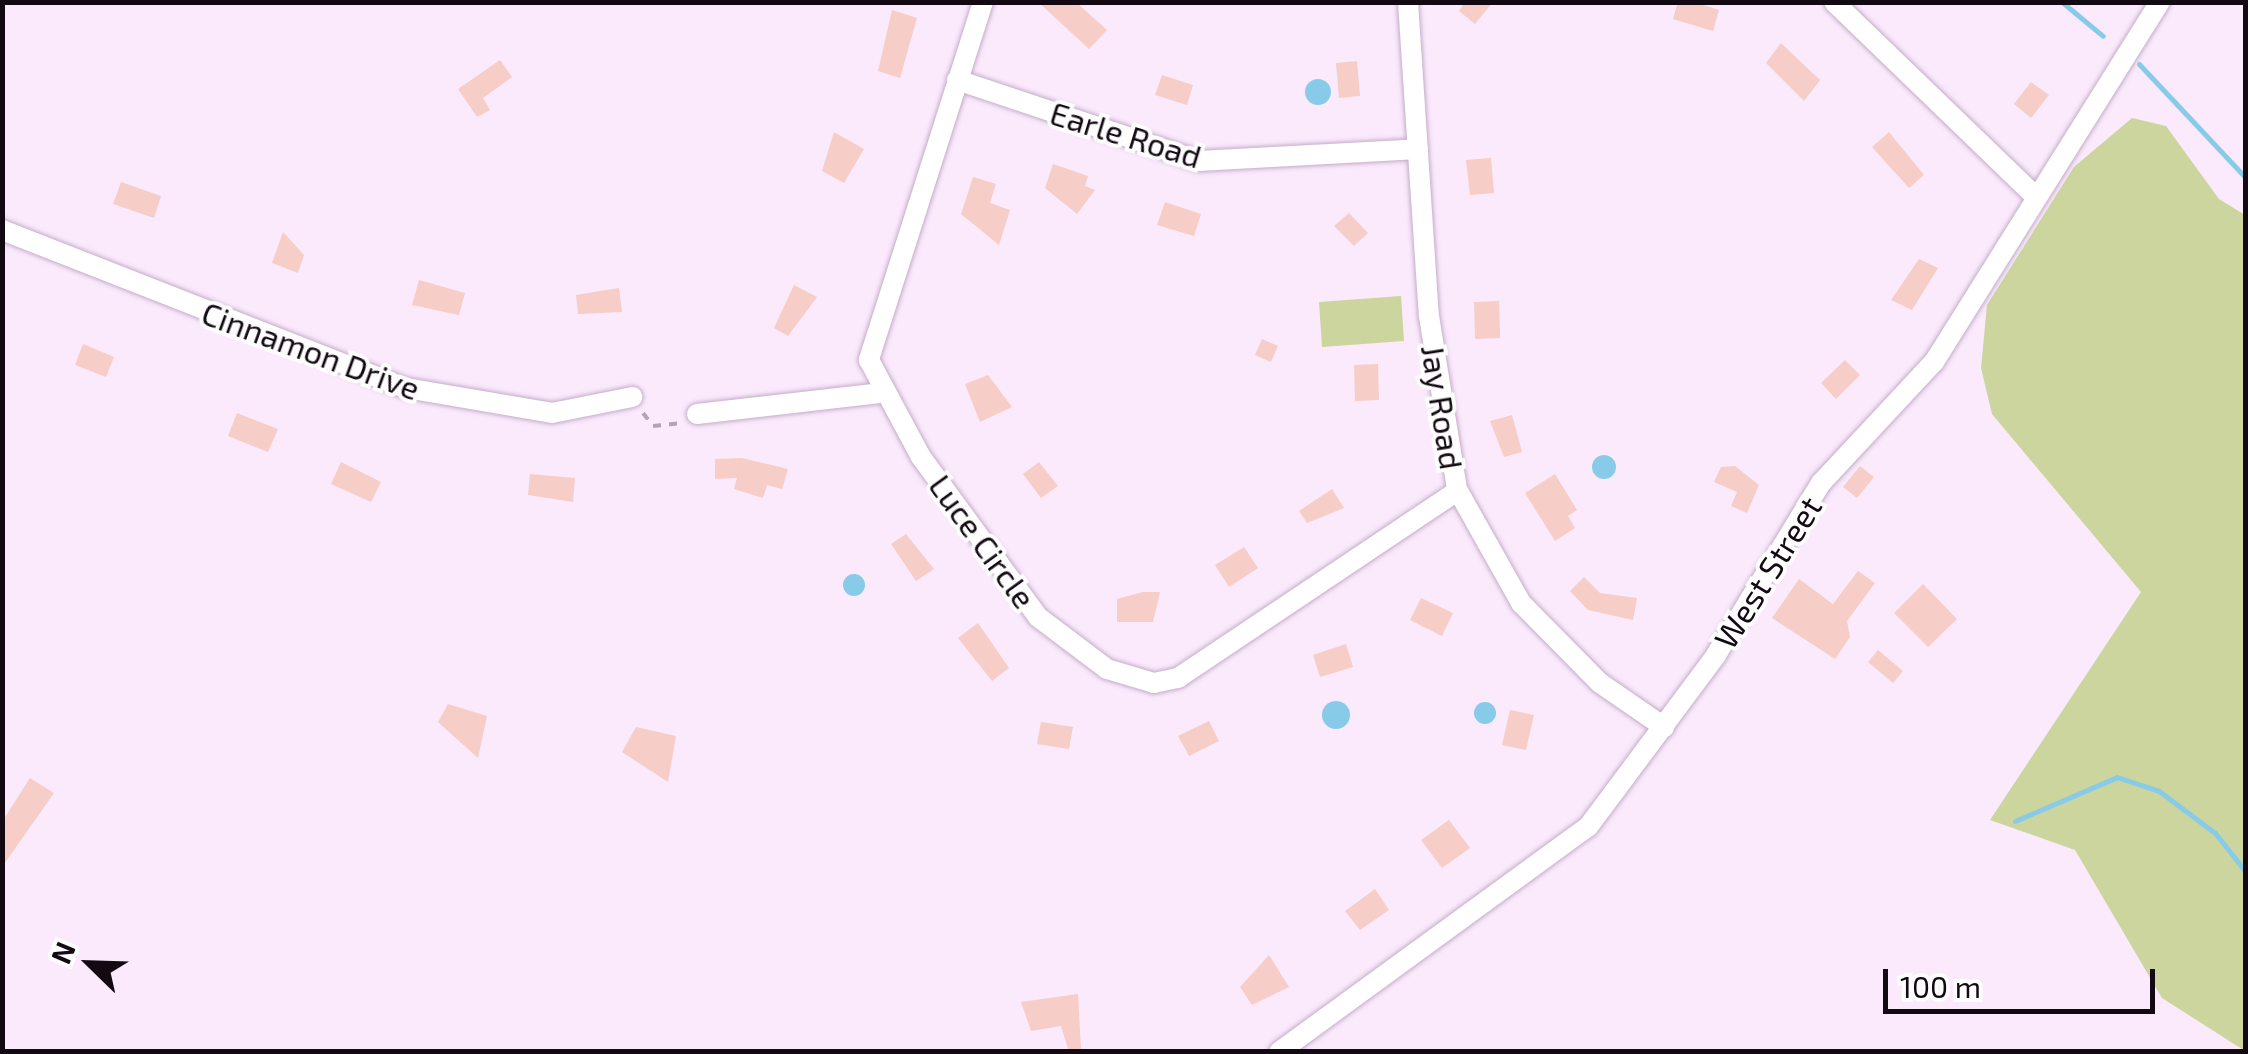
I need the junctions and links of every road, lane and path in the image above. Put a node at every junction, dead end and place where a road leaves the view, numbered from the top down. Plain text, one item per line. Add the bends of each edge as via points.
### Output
1 (983, 2) edge
2 (1408, 2) edge
3 (1834, 2) edge
4 (2160, 2) edge
5 (957, 80) junction
6 (1418, 149) junction
7 (2034, 195) junction
8 (2, 230) edge
9 (880, 393) junction
10 (632, 398) joint
11 (697, 414) joint
12 (1458, 491) junction
13 (1664, 727) junction
14 (1278, 1052) edge

1 - 5 street, Luce Circle
2 - 6 street, Jay Road
3 - 7 street
4 - 7 street, West Street
5 - 6 street, Earle Road via 1199,161
5 - 9 street, Luce Circle via 888,279 869,360
6 - 12 street, Jay Road via 1433,361
7 - 13 street, West Street via 1934,362 1821,484
8 - 10 street, Cinnamon Drive via 406,388 552,412
9 - 11 street
9 - 12 street, Luce Circle via 1038,617 1107,669 1154,684 1228,648
10 - 11 path via 668,430
12 - 13 street, Jay Road via 1521,604 1600,683
13 - 14 street, West Street via 1573,842

